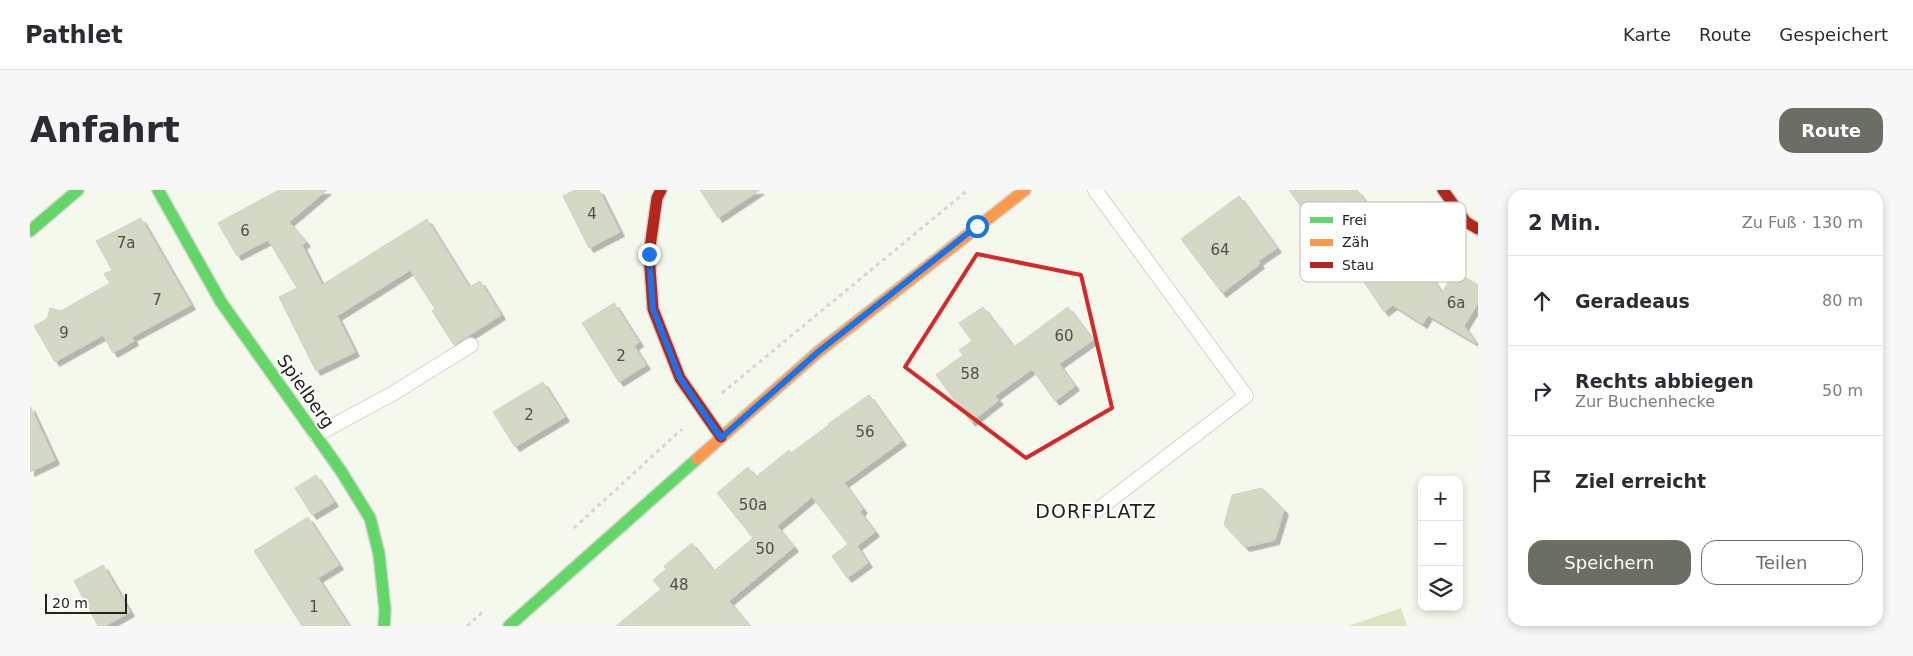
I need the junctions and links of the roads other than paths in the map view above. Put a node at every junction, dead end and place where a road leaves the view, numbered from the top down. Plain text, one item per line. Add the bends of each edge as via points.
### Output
1 (78, 190) edge
2 (158, 190) edge
3 (661, 190) edge
4 (1025, 190) edge
5 (1095, 190) edge
6 (1443, 190) edge
7 (1452, 202) edge
8 (1466, 222) edge
9 (1478, 228) edge
10 (30, 231) edge
11 (471, 345) dead end
12 (316, 435) junction
13 (721, 438) junction
14 (1096, 511) dead end
15 (384, 626) edge
16 (509, 626) edge

1 - 10 street
2 - 12 street, Spielberg via 221,302
3 - 13 street via 649,254 653,309 680,378
4 - 13 street via 818,352
5 - 14 lane via 1246,396
6 - 7 street
8 - 9 street
11 - 12 lane via 392,394
12 - 15 street, Spielberg via 370,518 379,554
13 - 16 street

